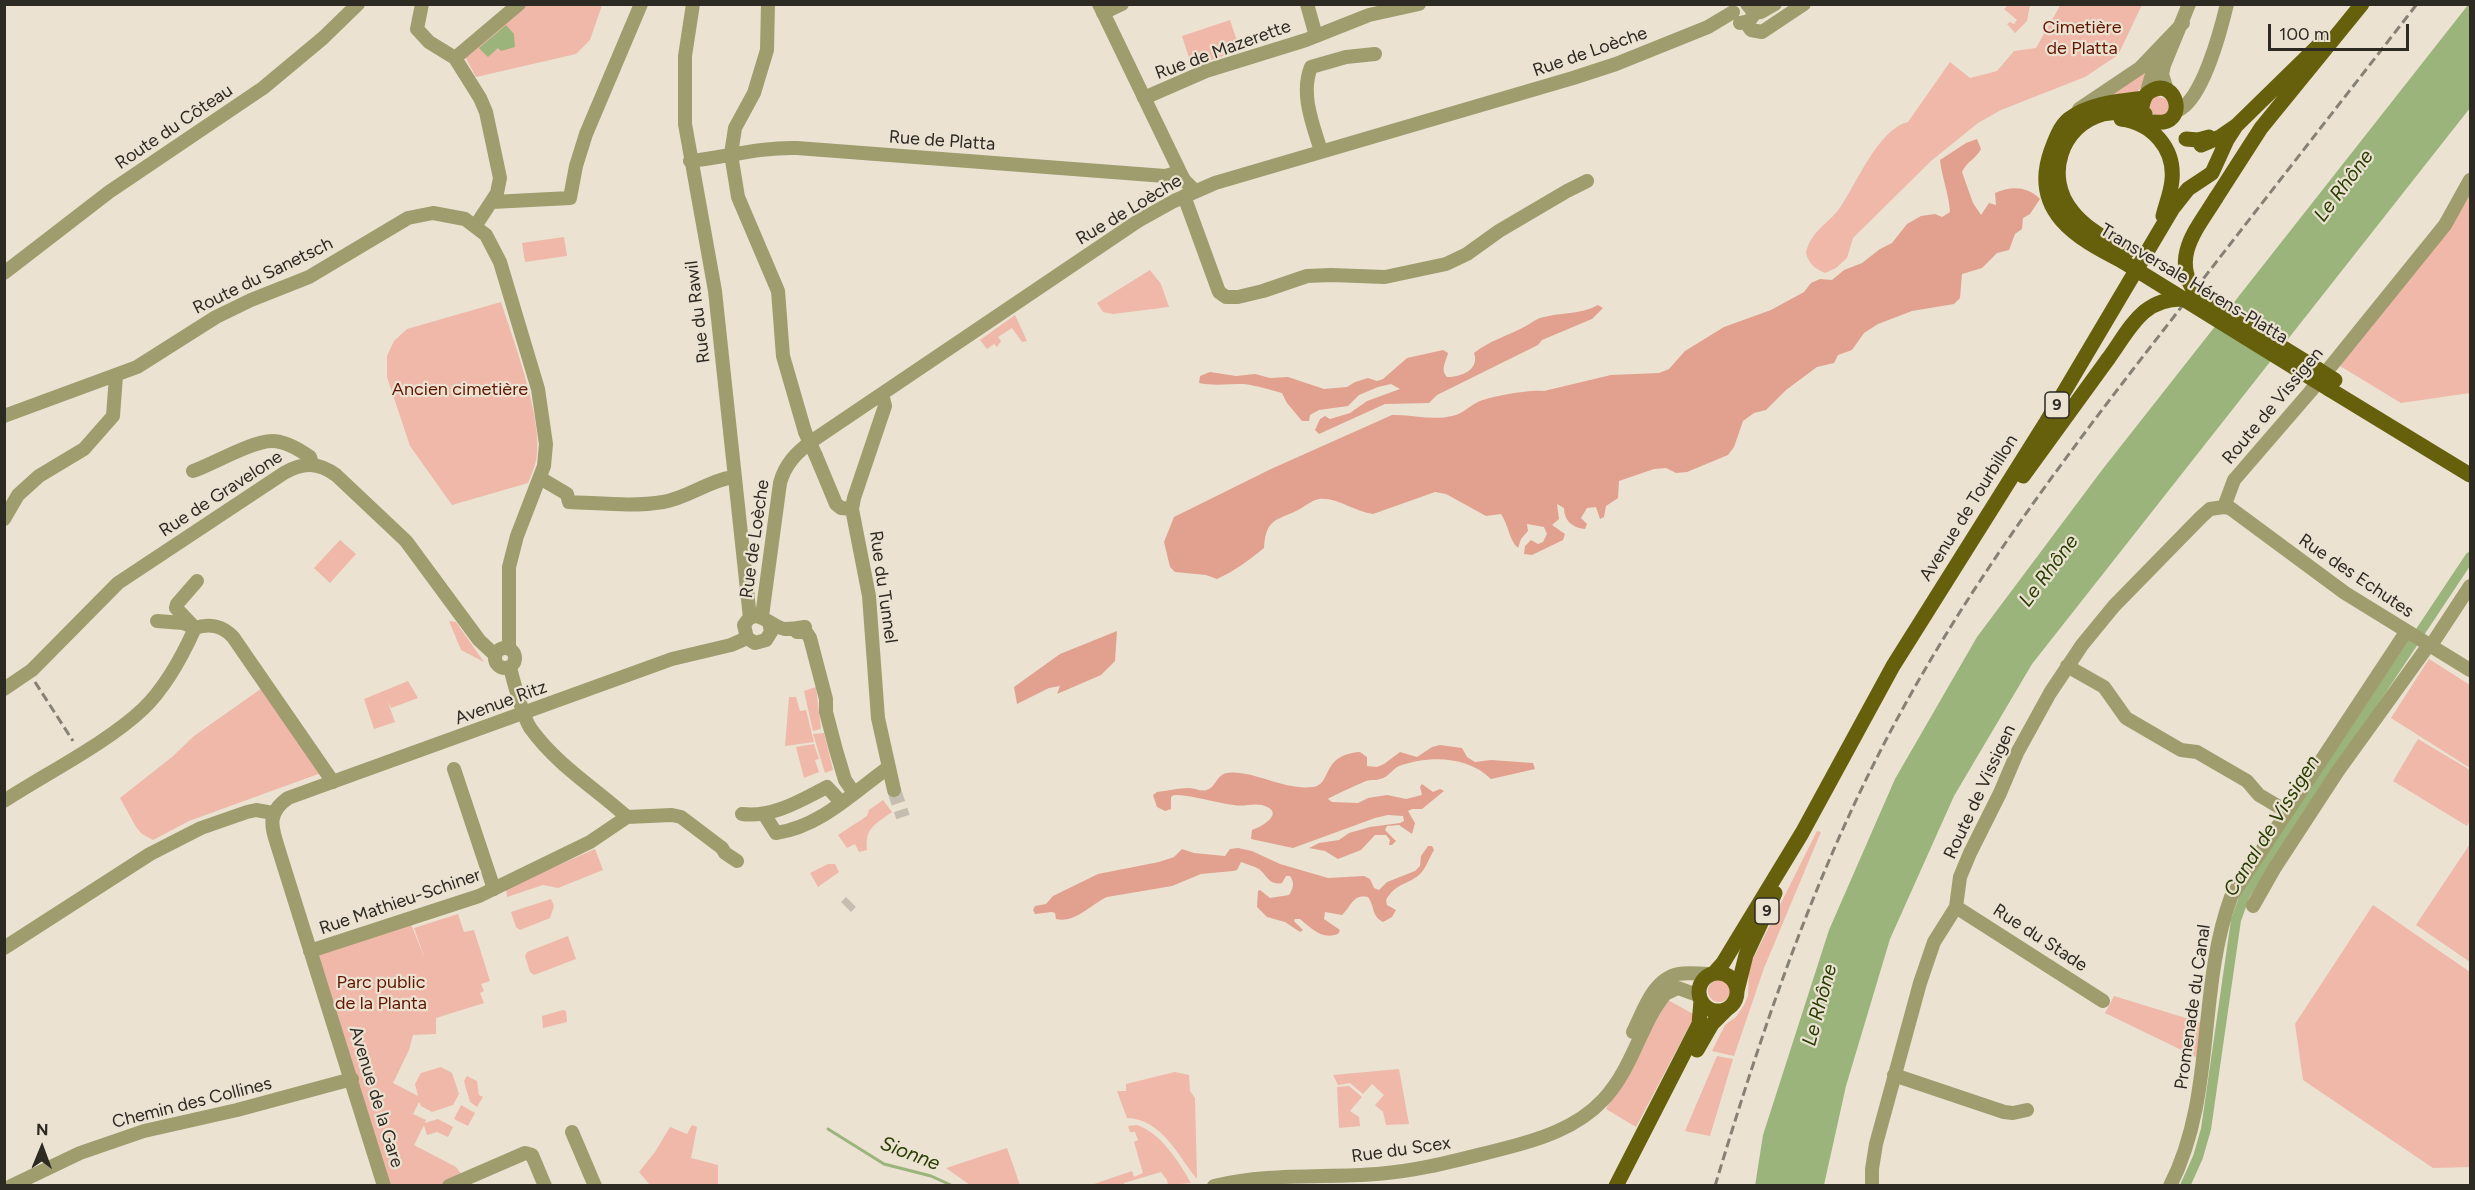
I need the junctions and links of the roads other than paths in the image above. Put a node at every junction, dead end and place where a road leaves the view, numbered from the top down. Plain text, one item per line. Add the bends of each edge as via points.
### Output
1 (358, 4) edge
2 (422, 4) edge
3 (519, 4) edge
4 (641, 4) edge
5 (693, 4) edge
6 (768, 4) edge
7 (1122, 4) edge
8 (1307, 4) edge
9 (1419, 4) edge
10 (1775, 4) edge
11 (1804, 4) edge
12 (2189, 4) edge
13 (2228, 4) edge
14 (2361, 4) edge
15 (1101, 9) edge
16 (1745, 12) edge
17 (2183, 23) junction
18 (1316, 36) junction
19 (2176, 41) junction
20 (1375, 54) dead end
21 (455, 58) junction
22 (2206, 68) junction
23 (2169, 91) junction
24 (2270, 93) junction
25 (2145, 96) junction
26 (1144, 98) junction
27 (2174, 113) junction
28 (2149, 118) junction
29 (2069, 119) junction
30 (2236, 126) junction
31 (2068, 139) junction
32 (2195, 143) junction
33 (1168, 149) junction
34 (1321, 151) junction
35 (731, 154) junction
36 (690, 161) junction
37 (2180, 164) junction
38 (2214, 167) junction
39 (1180, 172) junction
40 (1165, 176) junction
41 (2202, 179) junction
42 (2470, 180) edge
43 (1587, 181) dead end
44 (1184, 196) junction
45 (492, 202) junction
46 (2173, 208) junction
47 (476, 225) junction
48 (2160, 231) junction
49 (2125, 256) junction
50 (4, 273) edge
51 (2190, 296) junction
52 (116, 376) junction
53 (2332, 384) junction
54 (882, 394) junction
55 (4, 416) edge
56 (312, 464) junction
57 (2470, 464) edge
58 (193, 471) dead end
59 (2470, 475) edge
60 (734, 477) junction
61 (540, 478) junction
62 (2224, 507) junction
63 (847, 508) junction
64 (4, 519) edge
65 (1964, 552) junction
66 (196, 581) dead end
67 (2470, 586) edge
68 (760, 619) junction
69 (157, 621) dead end
70 (195, 628) junction
71 (797, 632) junction
72 (2408, 633) junction
73 (747, 638) junction
74 (768, 638) junction
75 (2429, 646) junction
76 (509, 648) junction
77 (495, 655) junction
78 (2067, 666) junction
79 (510, 667) junction
80 (2470, 670) edge
81 (4, 689) edge
82 (524, 711) junction
83 (889, 767) junction
84 (454, 769) dead end
85 (333, 782) junction
86 (894, 790) tunnel mouth
87 (854, 793) junction
88 (4, 801) edge
89 (842, 802) junction
90 (2286, 811) junction
91 (273, 813) junction
92 (742, 814) dead end
93 (764, 814) junction
94 (627, 817) junction
95 (1802, 833) junction
96 (736, 861) dead end
97 (494, 889) junction
98 (2253, 906) dead end
99 (1956, 907) junction
100 (4, 948) edge
101 (310, 951) junction
102 (1712, 974) junction
103 (1737, 991) junction
104 (1700, 998) junction
105 (2103, 1001) dead end
106 (1727, 1009) junction
107 (1894, 1076) junction
108 (352, 1079) junction
109 (2027, 1110) dead end
110 (1585, 1113) junction
111 (572, 1132) dead end
112 (1289, 1182) edge
113 (11, 1185) edge
114 (384, 1185) edge
115 (449, 1185) edge
116 (545, 1185) edge
117 (595, 1185) edge
118 (1214, 1185) edge
119 (1616, 1185) edge
120 (1627, 1185) edge
121 (1872, 1185) edge
122 (2170, 1185) edge

1 - 50 street, Route du Côteau via 263,88 109,192
2 - 21 street via 417,29 429,42
3 - 21 street
4 - 45 street via 586,134 570,198
5 - 36 street, Rue du Rawil via 684,76
6 - 35 street via 767,50 754,93 735,128
7 - 15 street
8 - 18 street
9 - 18 street, Rue de Mazerette via 1369,15
10 - 16 street, Rue de Loèche via 1761,12
11 - 16 street via 1765,30
12 - 17 street
13 - 22 street
14 - 24 main road
14 - 51 main road, bridge via 2261,128 2216,198 2186,253
15 - 26 street
16 - 34 street, Rue de Loèche via 1562,82
17 - 19 street
17 - 29 street via 2140,68
18 - 26 street, Rue de Mazerette via 1206,71
19 - 23 street via 2162,74
19 - 25 street via 2157,65
20 - 34 street via 1311,67 1307,102
21 - 45 street via 486,112 501,178
22 - 23 street via 2190,86
22 - 27 street via 2190,100
23 - 25 main road via 2154,89
23 - 27 main road via 2176,101
24 - 30 main road
24 - 32 main road via 2218,133
25 - 28 main road via 2142,105
25 - 29 main road via 2101,105
26 - 33 street
27 - 28 main road via 2165,122
27 - 32 main road via 2179,132
28 - 31 main road via 2126,112 2103,114 2081,125
28 - 37 main road via 2169,141
29 - 49 main road, Transversale Hérens-Platta via 2055,141 2047,165 2050,199 2058,218 2074,234
30 - 32 main road via 2213,141
30 - 38 main road
31 - 48 main road via 2090,125 2116,119 2137,123 2155,134 2166,148 2172,170
31 - 49 main road, Transversale Hérens-Platta via 2058,164 2061,192 2070,210
32 - 37 main road via 2186,149
32 - 38 main road via 2213,154
33 - 39 street
33 - 40 street
34 - 44 street, Rue de Loèche
35 - 36 street, Rue de Platta
35 - 40 street, Rue de Platta via 797,148
35 - 63 street, bridge via 738,197 778,291 783,356 805,432 836,504
36 - 60 street, Rue du Rawil via 714,281
37 - 41 main road via 2188,178
37 - 46 main road, Avenue de Tourbillon / 9
38 - 41 main road
39 - 40 street, Rue de Platta
39 - 44 street
40 - 44 street
41 - 46 main road, Avenue de Tourbillon / 9
42 - 62 street, Route de Vissigen via 2445,225 2234,480
43 - 44 street via 1452,262 1385,277 1307,276 1230,297 1219,292
44 - 54 street, Rue de Loèche via 1133,225
45 - 47 street
46 - 48 main road, Avenue de Tourbillon / 9
47 - 52 street, Route du Sanetsch via 443,213 408,218 319,272 225,312 145,363
47 - 61 street via 496,250 542,405 547,452
48 - 65 main road, Avenue de Tourbillon / 9
49 - 51 main road, Transversale Hérens-Platta, bridge
51 - 53 main road, Transversale Hérens-Platta, bridge
51 - 65 main road, bridge via 2150,306
52 - 55 street, Route du Sanetsch
52 - 64 street via 113,416 84,449 39,476 18,495
53 - 57 main road, Transversale Hérens-Platta
53 - 59 main road, Transversale Hérens-Platta
54 - 63 street, Rue du Tunnel via 885,406 854,498
54 - 68 street, Rue de Loèche via 803,447 784,469
56 - 58 street via 304,452 271,441
56 - 77 street, Rue de Gravelone via 336,475 406,541 479,640
56 - 81 street, Rue de Gravelone via 284,473 126,577 32,670
60 - 61 street via 664,502 641,503 569,502 567,494
60 - 68 street, Rue du Rawil
61 - 76 street via 509,567
62 - 72 street, Rue des Echutes
62 - 78 street, Route de Vissigen via 2210,509 2179,538 2108,614
63 - 83 street, Rue du Tunnel via 869,596 878,718
65 - 95 main road, Avenue de Tourbillon / 9 via 1878,692
66 - 70 street via 177,604
67 - 75 street
68 - 71 street via 786,629 807,627
68 - 73 street via 743,630
68 - 74 street via 771,629
69 - 70 street
70 - 85 street via 218,627 233,637
70 - 88 street via 171,674 143,709 114,732
71 - 74 street
71 - 87 street via 806,632 810,638 836,750 845,780
72 - 75 street, Rue des Echutes
72 - 90 street, Promenade du Canal
73 - 74 street via 759,643
73 - 82 street, Avenue Ritz via 680,656
75 - 80 street, Rue des Echutes
75 - 98 street via 2338,771
76 - 77 street via 500,649
76 - 79 street via 515,659
77 - 79 street via 498,666
78 - 90 street via 2104,687 2126,718 2247,781 2259,795
78 - 99 street, Route de Vissigen via 2023,740 1970,853 1960,877
79 - 82 street
82 - 85 street, Avenue Ritz
82 - 94 street via 529,725 563,763
83 - 86 street, Rue du Tunnel
83 - 87 street
84 - 97 street
85 - 91 street, Avenue Ritz via 288,798
87 - 89 street
89 - 93 street via 827,787
89 - 93 street via 790,831 776,833
90 - 122 street, Promenade du Canal via 2228,905 2218,947 2196,1109
91 - 100 street via 247,812 150,854
91 - 101 street, Avenue de la Gare via 273,828
92 - 93 street
94 - 96 street via 681,817
94 - 97 street, Rue Mathieu-Schiner via 590,842
95 - 102 main road, Avenue de Tourbillon / 9 via 1723,963
95 - 103 main road, Avenue de Tourbillon / 9 via 1746,955
97 - 101 street, Rue Mathieu-Schiner
99 - 105 street, Rue du Stade
99 - 107 street, Route de Vissigen via 1930,954
101 - 108 street, Avenue de la Gare
102 - 103 main road via 1731,978
102 - 104 main road via 1700,985
102 - 110 street, Rue du Scex via 1679,974 1659,984
103 - 106 main road via 1734,1003
104 - 106 main road via 1713,1010
104 - 110 street, Rue du Scex via 1678,988 1665,994 1610,1091
104 - 119 main road via 1699,1024
106 - 120 main road via 1705,1035
107 - 109 street via 2004,1112
107 - 121 street, Route de Vissigen via 1873,1162
108 - 113 street, Chemin des Collines via 144,1131 80,1153
108 - 114 street, Avenue de la Gare
110 - 112 street, Rue du Scex via 1531,1142 1438,1165
111 - 117 street
112 - 118 street, Rue du Scex via 1246,1180
115 - 116 street via 529,1153

